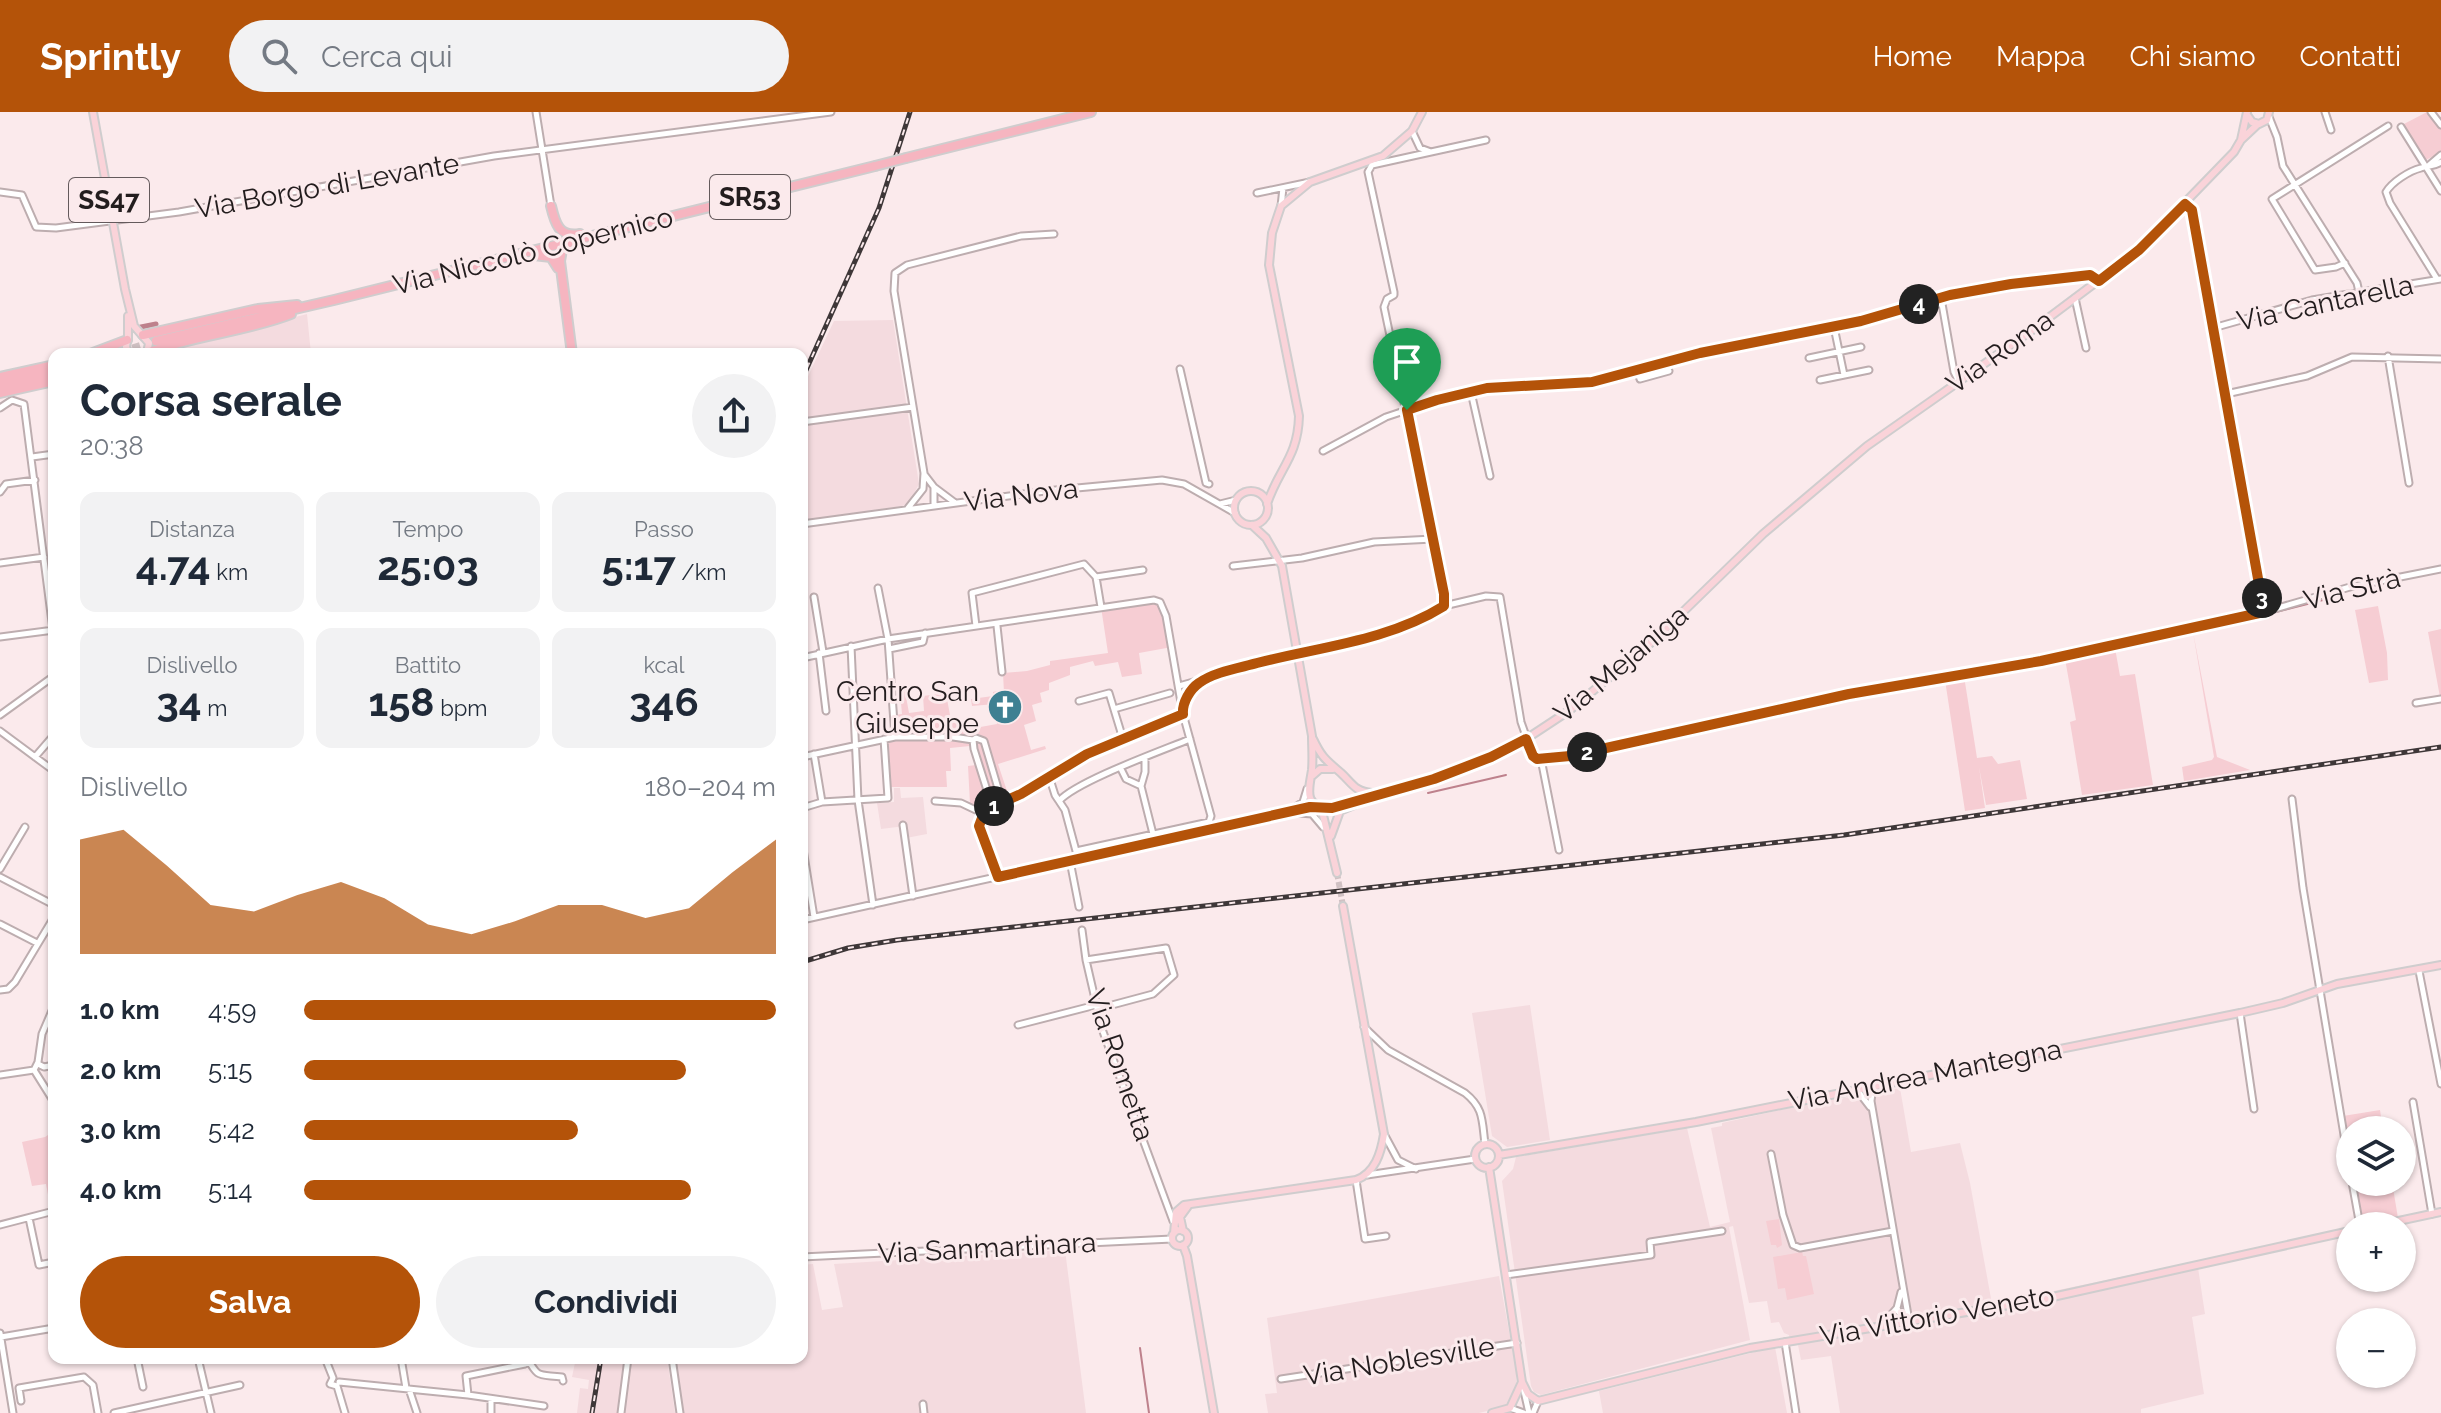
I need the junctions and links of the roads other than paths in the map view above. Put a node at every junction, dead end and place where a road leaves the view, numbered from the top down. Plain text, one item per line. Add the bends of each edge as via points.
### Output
1 (93, 112) edge
2 (536, 112) edge
3 (831, 112) edge
4 (1091, 112) edge
5 (1422, 112) edge
6 (2325, 112) edge
7 (2431, 112) edge
8 (2247, 113) edge
9 (2270, 114) edge
10 (2259, 124) junction
11 (2441, 125) edge
12 (2388, 126) dead end
13 (2401, 127) dead end
14 (2331, 130) dead end
15 (1412, 131) junction
16 (2273, 131) junction
17 (1486, 140) dead end
18 (2241, 140) junction
19 (542, 151) junction
20 (1431, 152) junction
21 (2441, 155) edge
22 (2441, 162) edge
23 (2427, 167) junction
24 (1310, 182) junction
25 (2294, 184) junction
26 (1283, 188) junction
27 (2441, 191) edge
28 (0, 192) edge
29 (1257, 193) dead end
30 (2185, 204) junction
31 (551, 206) junction
32 (1281, 206) junction
33 (113, 221) junction
34 (625, 228) junction
35 (1054, 234) dead end
36 (572, 241) junction
37 (538, 249) junction
38 (490, 261) junction
39 (2345, 263) junction
40 (561, 276) junction
41 (2439, 279) edge
42 (2099, 281) junction
43 (125, 289) junction
44 (2359, 292) junction
45 (1941, 298) junction
46 (2075, 298) junction
47 (334, 300) junction
48 (1834, 327) junction
49 (2213, 328) junction
50 (142, 335) junction
51 (128, 340) junction
52 (156, 341) tunnel mouth
53 (1861, 347) dead end
54 (106, 348) edge
55 (125, 348) edge
56 (148, 348) edge
57 (166, 348) tunnel mouth
58 (571, 348) edge
59 (2086, 348) dead end
60 (1839, 351) junction
61 (2388, 356) junction
62 (1809, 358) dead end
63 (2441, 359) edge
64 (48, 366) edge
65 (1180, 369) dead end
66 (1637, 370) junction
67 (1869, 370) dead end
68 (1669, 371) dead end
69 (48, 374) edge
70 (1844, 375) junction
71 (0, 377) edge
72 (1820, 380) dead end
73 (48, 382) edge
74 (1959, 382) junction
75 (0, 385) edge
76 (1471, 392) junction
77 (0, 393) edge
78 (2226, 394) junction
79 (913, 407) junction
80 (0, 408) edge
81 (1407, 410) junction
82 (808, 421) edge
83 (1323, 451) dead end
84 (48, 455) edge
85 (32, 457) junction
86 (924, 473) junction
87 (1280, 475) junction
88 (1490, 476) dead end
89 (35, 480) junction
90 (2409, 483) dead end
91 (1209, 484) dead end
92 (934, 487) junction
93 (923, 489) junction
94 (0, 492) edge
95 (1257, 493) junction
96 (1236, 500) junction
97 (954, 503) junction
98 (1219, 504) junction
99 (1267, 504) junction
100 (932, 505) junction
101 (908, 509) junction
102 (1235, 513) junction
103 (1264, 518) junction
104 (1782, 518) joint
105 (808, 523) edge
106 (1252, 525) junction
107 (1433, 539) junction
108 (1271, 545) junction
109 (44, 557) junction
110 (1280, 560) junction
111 (0, 563) edge
112 (1233, 566) dead end
113 (2441, 569) edge
114 (1143, 570) dead end
115 (1096, 577) junction
116 (878, 588) dead end
117 (48, 589) edge
118 (814, 597) dead end
119 (1444, 606) junction
120 (1101, 607) junction
121 (2264, 612) junction
122 (976, 626) junction
123 (997, 626) dead end
124 (48, 631) edge
125 (925, 633) junction
126 (0, 637) edge
127 (888, 639) junction
128 (851, 646) junction
129 (889, 649) junction
130 (821, 652) junction
131 (1298, 653) junction
132 (808, 656) edge
133 (1002, 672) dead end
134 (1209, 677) junction
135 (48, 680) edge
136 (1179, 686) junction
137 (1170, 693) dead end
138 (2441, 699) edge
139 (1079, 701) dead end
140 (2416, 703) dead end
141 (1114, 709) junction
142 (826, 711) dead end
143 (1183, 711) junction
144 (0, 715) edge
145 (0, 731) edge
146 (1312, 736) junction
147 (895, 737) junction
148 (884, 739) junction
149 (1123, 739) junction
150 (1190, 739) junction
151 (1526, 739) junction
152 (973, 740) junction
153 (48, 742) edge
154 (856, 745) junction
155 (814, 754) junction
156 (808, 756) edge
157 (35, 757) junction
158 (1145, 758) junction
159 (1541, 759) junction
160 (48, 767) edge
161 (1121, 769) junction
162 (1333, 769) junction
163 (1049, 776) junction
164 (1310, 778) junction
165 (1346, 780) junction
166 (1141, 786) junction
167 (1308, 788) junction
168 (1392, 792) junction
169 (1380, 794) junction
170 (2292, 799) dead end
171 (858, 800) junction
172 (935, 801) dead end
173 (1059, 801) junction
174 (822, 802) junction
175 (1002, 802) junction
176 (1337, 805) junction
177 (808, 806) edge
178 (992, 806) junction
179 (1320, 806) junction
180 (1294, 812) junction
181 (982, 813) junction
182 (1280, 816) junction
183 (903, 825) dead end
184 (25, 827) dead end
185 (1186, 827) junction
186 (1153, 834) junction
187 (1188, 835) junction
188 (1330, 836) junction
189 (1094, 847) junction
190 (1559, 850) dead end
191 (1096, 855) junction
192 (1070, 861) junction
193 (0, 869) edge
194 (1337, 873) tunnel mouth
195 (0, 877) edge
196 (998, 877) junction
197 (808, 880) edge
198 (913, 896) junction
199 (48, 902) edge
200 (873, 905) junction
201 (1343, 906) tunnel mouth
202 (1079, 907) dead end
203 (814, 917) junction
204 (808, 918) edge
205 (0, 924) edge
206 (48, 926) edge
207 (1082, 930) dead end
208 (37, 943) junction
209 (1086, 960) junction
210 (2441, 965) edge
211 (2419, 971) junction
212 (2321, 989) junction
213 (0, 990) edge
214 (1097, 1007) junction
215 (2240, 1013) junction
216 (48, 1020) edge
217 (1018, 1025) dead end
218 (1364, 1027) junction
219 (48, 1067) edge
220 (36, 1070) junction
221 (0, 1075) edge
222 (2441, 1084) edge
223 (1869, 1088) junction
224 (1856, 1089) junction
225 (48, 1091) edge
226 (1866, 1098) junction
227 (2413, 1102) dead end
228 (2254, 1109) dead end
229 (1872, 1111) junction
230 (2341, 1116) edge
231 (1384, 1134) junction
232 (1485, 1144) junction
233 (1380, 1153) junction
234 (1771, 1154) dead end
235 (1499, 1155) junction
236 (1397, 1158) junction
237 (1475, 1159) junction
238 (1377, 1160) junction
239 (1489, 1167) junction
240 (1417, 1170) junction
241 (1396, 1171) junction
242 (1386, 1173) junction
243 (1367, 1175) junction
244 (1356, 1180) junction
245 (1166, 1198) junction
246 (1180, 1211) junction
247 (2441, 1212) edge
248 (48, 1213) edge
249 (2432, 1214) junction
250 (2416, 1217) edge
251 (29, 1218) junction
252 (1173, 1221) junction
253 (0, 1225) edge
254 (1722, 1231) dead end
255 (1893, 1231) junction
256 (1184, 1232) junction
257 (2336, 1234) edge
258 (1173, 1236) junction
259 (1386, 1236) dead end
260 (1183, 1245) junction
261 (808, 1257) edge
262 (48, 1263) edge
263 (1506, 1275) junction
264 (1902, 1287) junction
265 (1897, 1308) junction
266 (1907, 1308) junction
267 (1926, 1319) junction
268 (1907, 1322) junction
269 (1881, 1326) junction
270 (48, 1329) edge
271 (0, 1335) edge
272 (1785, 1342) junction
273 (1517, 1343) junction
274 (138, 1364) edge
275 (199, 1364) edge
276 (328, 1364) edge
277 (402, 1364) edge
278 (525, 1364) edge
279 (530, 1364) edge
280 (627, 1364) edge
281 (673, 1364) edge
282 (1281, 1379) dead end
283 (563, 1381) dead end
284 (336, 1382) junction
285 (1522, 1382) junction
286 (240, 1385) dead end
287 (143, 1387) dead end
288 (408, 1390) junction
289 (206, 1392) junction
290 (468, 1395) junction
291 (491, 1399) junction
292 (21, 1401) dead end
293 (1538, 1401) junction
294 (923, 1404) dead end
295 (544, 1406) dead end
296 (1510, 1408) junction
297 (13, 1413) edge
298 (98, 1413) edge
299 (114, 1413) edge
300 (211, 1413) edge
301 (345, 1413) edge
302 (417, 1413) edge
303 (491, 1413) edge
304 (621, 1413) edge
305 (680, 1413) edge
306 (924, 1413) edge
307 (1214, 1413) edge
308 (1492, 1413) edge
309 (1529, 1413) edge
310 (1796, 1413) edge

1 - 33 main road, SS47
2 - 19 street
3 - 19 street, Via Borgo di Levante
4 - 34 highway, Via Niccolò Copernico / SR53, bridge
5 - 15 main road
6 - 14 street
7 - 11 street
8 - 10 main road, Via Roma
8 - 18 main road, Via Roma
9 - 10 main road, Via Roma
9 - 16 street
10 - 16 street
10 - 18 main road, Via Roma
12 - 25 street
13 - 23 street
15 - 20 street via 1420,148
15 - 24 main road via 1383,156
16 - 25 street
17 - 20 street
18 - 30 main road, Via Roma
19 - 31 street
19 - 33 street, Via Borgo di Levante
20 - 81 street via 1368,168 1394,292 1384,307
21 - 23 street
22 - 23 street
23 - 27 street
23 - 41 street via 2401,178 2386,192
24 - 26 street
24 - 32 main road
25 - 39 street
25 - 39 street via 2272,199 2312,266 2318,271
26 - 29 street
26 - 32 street
28 - 33 street, Via Borgo di Levante via 22,195 31,222 42,229
30 - 42 main road, Via Roma
30 - 49 street via 2192,210
31 - 34 highway via 567,235
31 - 37 highway via 553,237
32 - 87 main road, Via Nova via 1269,265 1299,416 1294,453
33 - 43 main road, SS47
34 - 36 highway, Via Niccolò Copernico / SR53
35 - 79 street via 1021,236 898,269 894,291
36 - 37 highway, Via Niccolò Copernico / SR53
36 - 40 highway via 560,253
37 - 38 highway, Via Niccolò Copernico / SR53
38 - 40 highway via 546,255
38 - 47 highway, Via Niccolò Copernico / SR53
39 - 44 street
40 - 58 highway
41 - 44 street, Via Cantarella
42 - 45 street via 2090,275
42 - 46 main road, Via Roma
43 - 50 main road, SS47 via 134,326
43 - 51 main road, SS47
44 - 49 street, Via Cantarella
45 - 48 street
45 - 74 street
46 - 59 street
46 - 74 main road, Via Roma
47 - 50 highway via 268,307
47 - 52 highway, SR53
47 - 57 highway via 269,323
48 - 60 street
48 - 66 street
49 - 78 street
50 - 51 main road
50 - 56 main road, SS47
51 - 54 highway
51 - 55 main road, SS47
53 - 60 street
60 - 62 street
60 - 70 street
61 - 63 street
61 - 78 street via 2352,357 2307,376
61 - 90 street
64 - 71 highway
65 - 91 street
66 - 68 street via 1640,379
66 - 76 street via 1592,382
67 - 70 street
69 - 75 highway
70 - 72 street
73 - 77 highway
74 - 104 main road, Via Roma via 1867,446
76 - 81 street
76 - 88 street
78 - 121 street
79 - 82 street
79 - 86 street
80 - 85 street via 12,400 24,404
81 - 83 street
81 - 107 street
84 - 85 street
85 - 89 street
86 - 92 street
86 - 93 street
87 - 95 main road
87 - 99 main road, Via Nova
89 - 94 street via 6,484
89 - 109 street
92 - 97 street
92 - 100 street
93 - 100 street
93 - 101 street
95 - 96 main road
95 - 99 main road
96 - 98 street
96 - 102 main road
97 - 98 street, Via Nova via 1162,480 1184,484
97 - 100 street, Via Nova
98 - 102 street, Via Nova
99 - 103 main road, Via Nova
100 - 101 street, Via Nova
101 - 105 street, Via Nova
102 - 106 main road, Via Nova
103 - 106 main road
103 - 108 main road, Via Nova
104 - 151 main road, Via Mejaniga via 1600,688
106 - 108 main road, Via Nova
107 - 110 street via 1374,542
107 - 119 street
108 - 110 main road, Via Nova
109 - 111 street
109 - 117 street
110 - 112 street
110 - 131 main road, Via Nova
113 - 121 street, Via Strà
114 - 115 street
115 - 120 street
115 - 122 street via 1084,564 972,593
116 - 127 street
118 - 130 street
119 - 131 street via 1378,635
119 - 151 street via 1500,597
120 - 122 street
120 - 136 street via 1160,602
121 - 159 street, Via Strà
122 - 125 street
123 - 133 street
124 - 126 street
125 - 127 street
125 - 129 street via 923,642
127 - 128 street
127 - 129 street
128 - 130 street
128 - 154 street
129 - 147 street
130 - 132 street
130 - 142 street
131 - 134 street
131 - 146 main road, Via Nova
134 - 136 street
134 - 143 street via 1197,684
135 - 144 street
136 - 143 street
137 - 141 street
138 - 140 street
139 - 141 street via 1109,693
141 - 149 street
143 - 149 street
143 - 150 street
145 - 157 street
146 - 162 main road, Via Nova
146 - 164 main road, Via Nova
147 - 148 street
147 - 152 street
148 - 154 street
148 - 171 street via 888,798
149 - 163 street
150 - 158 street
150 - 185 street via 1210,820
151 - 159 street via 1533,756
151 - 168 main road, Via Mejaniga
152 - 175 street via 984,741
152 - 178 street
153 - 157 street
154 - 155 street
154 - 171 street
155 - 156 street
155 - 174 street
157 - 160 street
158 - 161 street
158 - 166 street
159 - 190 street
161 - 166 street via 1126,779
161 - 173 street
162 - 164 main road via 1320,769
162 - 165 main road, Via Mejaniga
163 - 173 street
163 - 175 street
164 - 167 main road
165 - 168 main road, Via Mejaniga via 1362,792
165 - 176 main road via 1347,793
166 - 186 street
167 - 179 main road
167 - 182 street via 1303,802
168 - 169 main road, Via Mejaniga
169 - 176 main road, Via Mejaniga
169 - 188 main road, Via Mejaniga via 1340,811
170 - 212 street
171 - 174 street
171 - 200 street
172 - 181 street via 961,803
173 - 189 street via 1076,851
174 - 177 street
175 - 178 street
176 - 179 main road, Via Mejaniga
176 - 188 main road
178 - 181 street
179 - 180 street, Via Mejaniga
179 - 188 main road
180 - 182 street, Via Mejaniga
180 - 188 street via 1315,816
181 - 196 street via 979,826
182 - 187 street, Via Mejaniga
183 - 198 street
184 - 193 street
185 - 186 street
185 - 187 street
186 - 189 street
187 - 191 street, Via Mejaniga
188 - 194 main road
189 - 191 street
191 - 192 street, Via Mejaniga
192 - 196 street, Via Mejaniga
192 - 202 street
195 - 199 street
196 - 198 street, Via Mejaniga
197 - 203 street
198 - 200 street, Via Mejaniga
200 - 203 street, Via Mejaniga
201 - 218 main road
203 - 204 street, Via Mejaniga
205 - 208 street
206 - 208 street
207 - 209 street, Via Rometta
208 - 213 street via 15,982
209 - 214 street, Via Rometta
209 - 214 street via 1166,948 1174,975 1153,994
210 - 211 main road, Via Andrea Mantegna
211 - 212 main road, Via Andrea Mantegna
211 - 222 street
212 - 215 main road, Via Andrea Mantegna
212 - 230 street
214 - 217 street
214 - 245 street, Via Rometta
215 - 223 main road, Via Andrea Mantegna
215 - 228 street
216 - 220 street
218 - 231 main road
218 - 232 street via 1388,1050 1476,1101
219 - 220 street
220 - 221 street
220 - 225 street
223 - 224 main road, Via Andrea Mantegna
223 - 226 street
223 - 229 street
224 - 226 street
224 - 235 main road, Via Andrea Mantegna
226 - 229 street
227 - 249 street
229 - 255 street
231 - 233 main road
231 - 236 street
232 - 235 main road
232 - 237 main road
233 - 236 street
233 - 238 main road
234 - 255 street via 1793,1245
235 - 239 main road
236 - 240 street
236 - 241 street
237 - 239 main road
237 - 240 street
238 - 242 street
238 - 243 main road
239 - 263 main road, Via Noblesville
240 - 241 street
241 - 242 street
242 - 243 street
243 - 244 main road
244 - 246 main road via 1191,1203
244 - 259 street via 1365,1239
245 - 246 street, Via Rometta
245 - 252 street, Via Rometta
246 - 252 main road, Via Rometta
246 - 256 main road
247 - 249 main road
248 - 251 street
249 - 250 main road
251 - 253 street
251 - 262 street via 39,1265
252 - 258 main road, Via Rometta
254 - 263 street via 1650,1242 1651,1255
255 - 264 street
256 - 258 main road
256 - 260 main road
257 - 267 main road, Via Vittorio Veneto via 2039,1300
258 - 260 main road via 1176,1245
258 - 261 street, Via Sanmartinara
260 - 307 main road
263 - 273 main road, Via Noblesville
264 - 265 street
264 - 266 street
265 - 268 street
265 - 269 street
266 - 267 street
266 - 268 street
267 - 268 main road, Via Vittorio Veneto
268 - 269 main road, Via Vittorio Veneto
269 - 272 main road, Via Vittorio Veneto
270 - 271 street
271 - 297 street
272 - 293 main road, Via Vittorio Veneto
272 - 310 street
273 - 282 street, Via Noblesville
273 - 285 main road, Via Noblesville
274 - 287 street
275 - 289 street
276 - 284 street
277 - 288 street
278 - 290 street via 466,1376
279 - 283 street via 538,1374
280 - 304 street
281 - 305 street
284 - 288 street
284 - 301 street
285 - 293 main road, Via Noblesville
285 - 296 main road, Via Noblesville
285 - 309 street
286 - 289 street
288 - 290 street
288 - 302 street
289 - 299 street
289 - 300 street
290 - 291 street
291 - 295 street
291 - 303 street
292 - 298 street via 19,1388 84,1377 93,1385
293 - 309 street
294 - 306 street
296 - 308 main road
296 - 309 street

